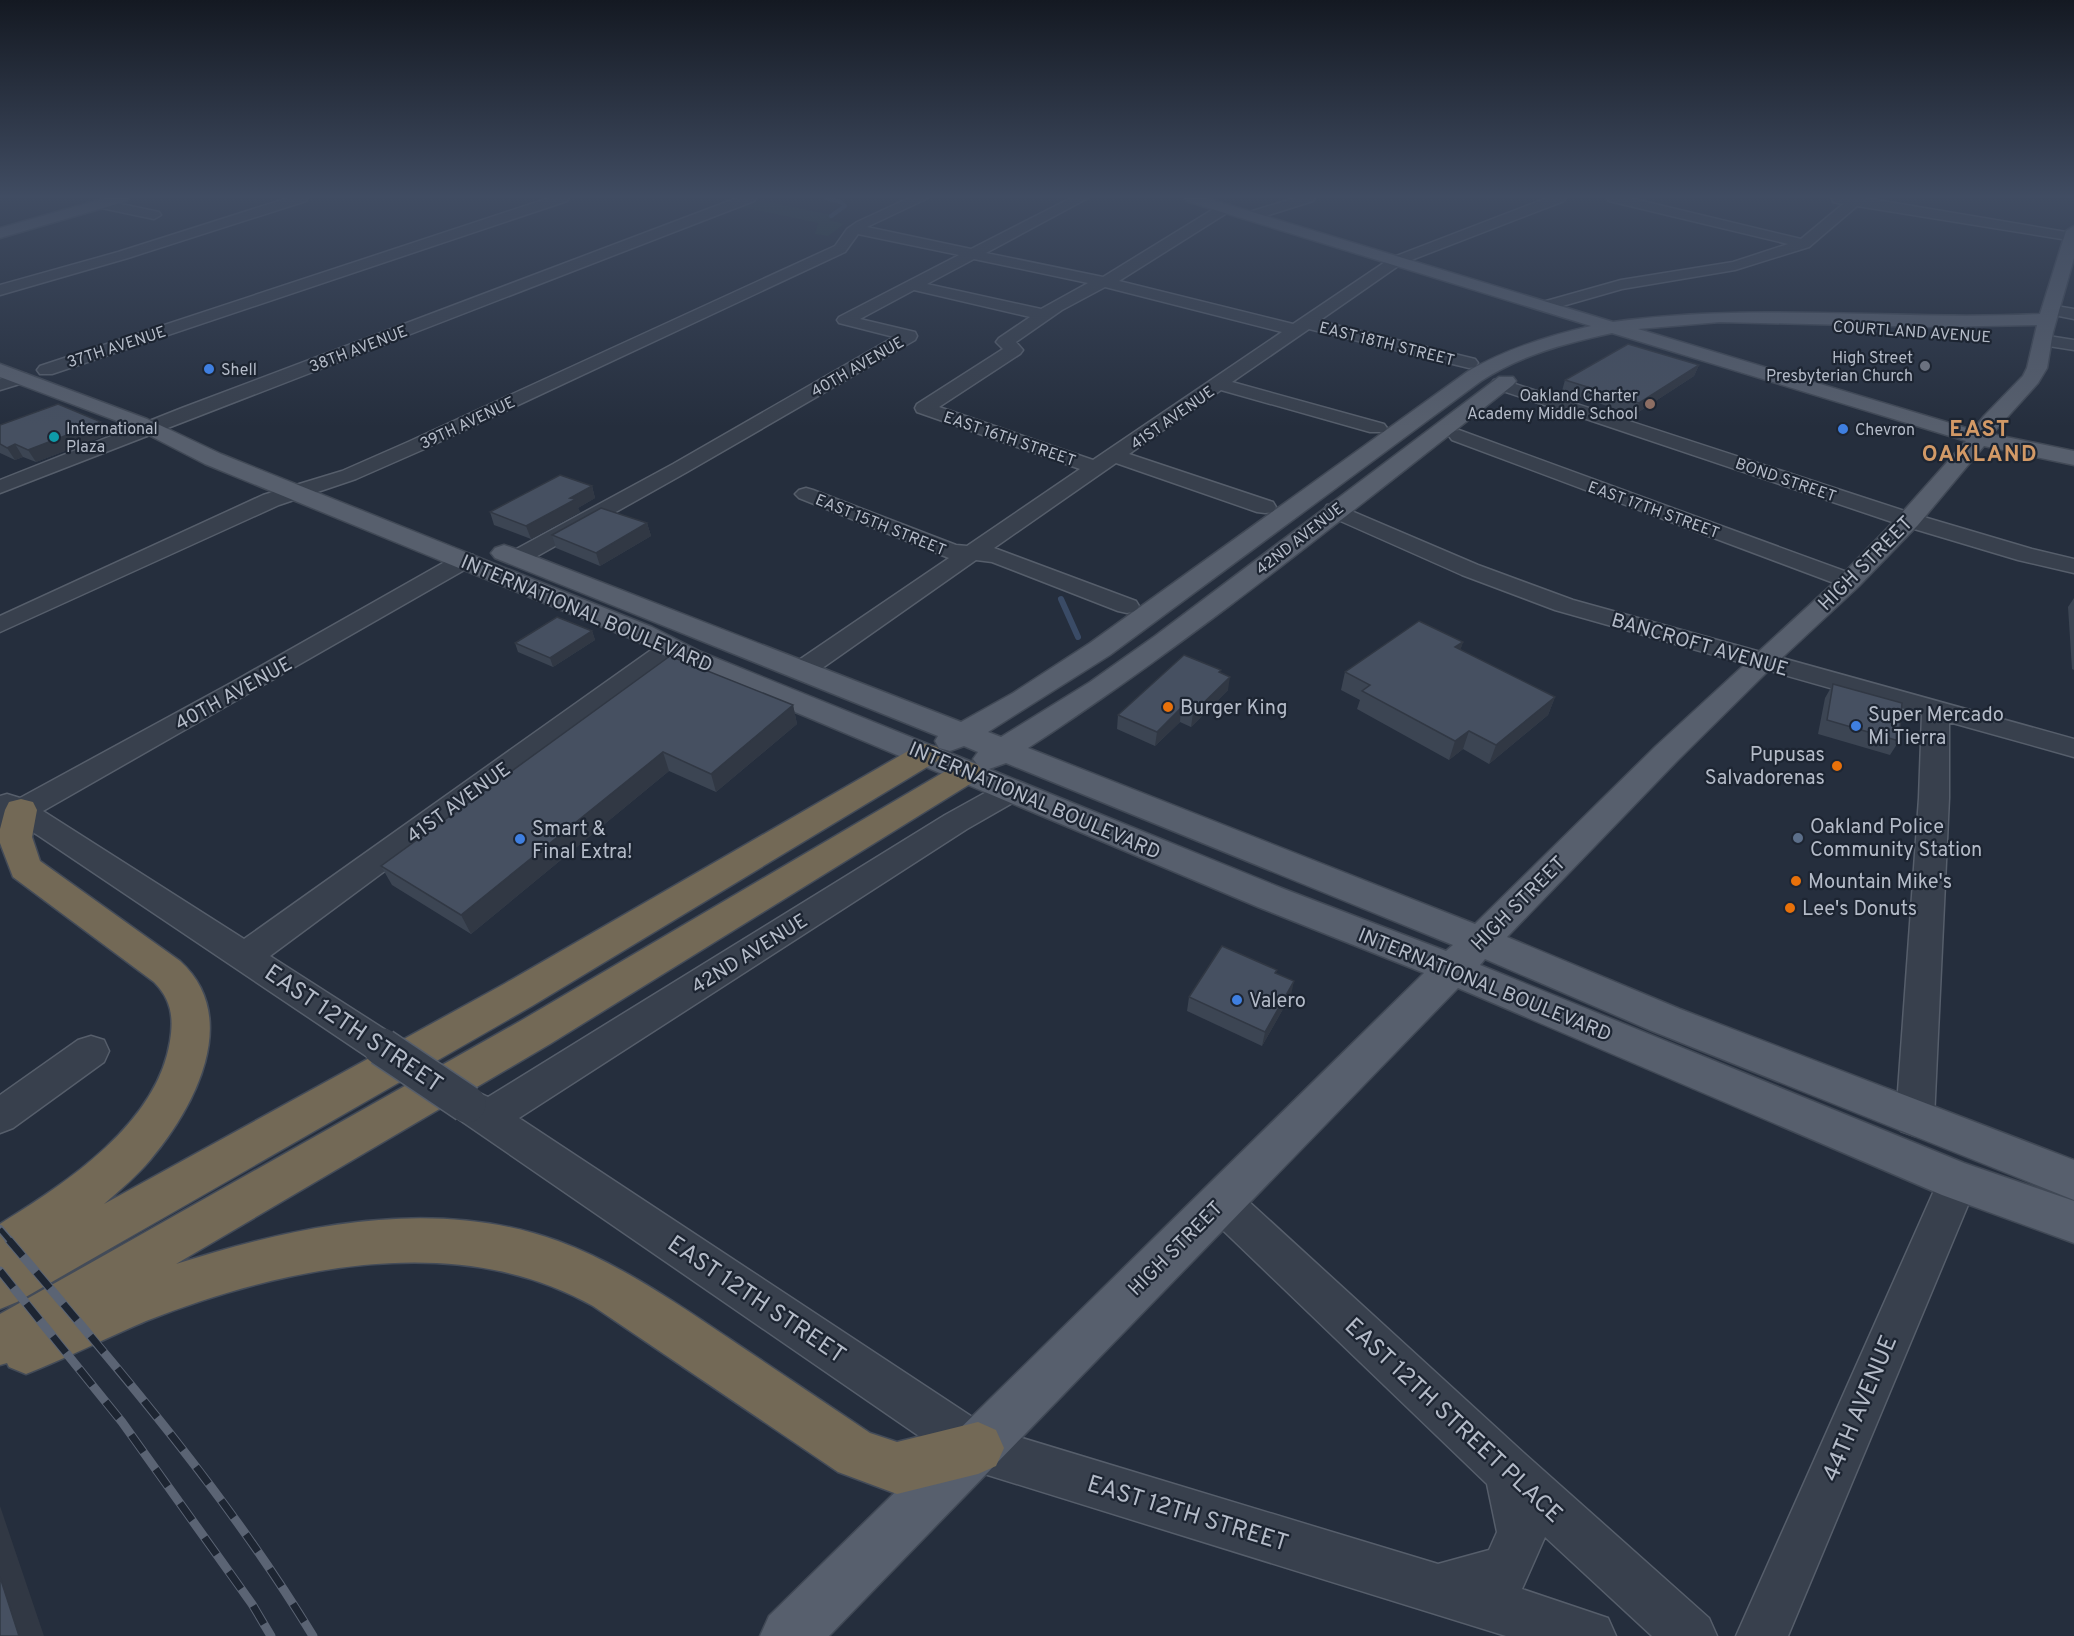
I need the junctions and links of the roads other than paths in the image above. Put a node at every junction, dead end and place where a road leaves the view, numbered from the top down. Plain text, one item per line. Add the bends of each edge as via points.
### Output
1 (55, 274) edge
2 (333, 274) edge
3 (549, 274) edge
4 (785, 274) edge
5 (933, 274) edge
6 (1067, 274) edge
7 (1119, 274) edge
8 (1377, 274) edge
9 (1440, 274) edge
10 (1685, 274) edge
11 (2057, 274) edge
12 (1103, 282) junction
13 (912, 285) junction
14 (0, 290) edge
15 (1545, 306) junction
16 (2074, 314) edge
17 (1044, 315) junction
18 (1300, 327) junction
19 (1616, 328) junction
20 (2036, 330) junction
21 (1644, 337) junction
22 (2074, 345) edge
23 (0, 351) edge
24 (1469, 363) dead end
25 (0, 370) edge
26 (46, 370) junction
27 (20, 378) junction
28 (1219, 384) junction
29 (1500, 384) junction
30 (0, 385) edge
31 (1453, 391) junction
32 (171, 419) junction
33 (149, 428) junction
34 (1377, 428) dead end
35 (1459, 436) dead end
36 (1979, 438) junction
37 (222, 440) dead end
38 (1366, 455) junction
39 (1115, 456) junction
40 (2074, 459) edge
41 (1096, 468) junction
42 (298, 482) junction
43 (325, 483) junction
44 (0, 487) edge
45 (806, 494) dead end
46 (1265, 507) dead end
47 (1335, 510) junction
48 (1909, 520) junction
49 (973, 554) junction
50 (517, 558) junction
51 (465, 560) junction
52 (2074, 566) edge
53 (1850, 581) junction
54 (1127, 606) dead end
55 (0, 625) edge
56 (670, 648) junction
57 (1762, 661) junction
58 (802, 670) junction
59 (1936, 709) junction
60 (2074, 748) edge
61 (964, 753) junction
62 (1011, 791) junction
63 (7, 811) edge
64 (1466, 955) junction
65 (245, 956) junction
66 (92, 1051) dead end
67 (477, 1111) junction
68 (0, 1116) edge
69 (1915, 1119) junction
70 (2074, 1180) edge
71 (1958, 1181) junction
72 (1220, 1201) junction
73 (2074, 1222) edge
74 (0, 1250) edge
75 (0, 1286) edge
76 (0, 1341) edge
77 (0, 1363) edge
78 (978, 1448) junction
79 (1508, 1471) junction
80 (1436, 1590) junction
81 (789, 1636) edge
82 (1590, 1636) edge
83 (1691, 1636) edge
84 (1762, 1636) edge

1 - 14 street
2 - 26 street, 37TH AVENUE
3 - 32 street, 38TH AVENUE
4 - 43 street, 39TH AVENUE via 415,446
5 - 13 street, 40TH AVENUE
6 - 12 street, EAST 18TH STREET
7 - 12 street
8 - 18 street, 41ST AVENUE
9 - 15 main road
10 - 15 street via 1621,285
11 - 20 main road, HIGH STREET
12 - 17 street
12 - 18 street, EAST 18TH STREET
13 - 17 street
13 - 50 street, 40TH AVENUE via 845,320 909,336
15 - 19 main road
16 - 20 street, COURTLAND AVENUE
17 - 41 street, EAST 16TH STREET via 1005,342 1014,350 924,408
18 - 24 street, EAST 18TH STREET
18 - 28 street, 41ST AVENUE
19 - 20 main road, COURTLAND AVENUE via 1680,320 1795,316
19 - 21 main road
19 - 31 main road, 42ND AVENUE via 1555,341 1512,356
20 - 21 main road, COURTLAND AVENUE via 1775,324
20 - 22 street
20 - 36 main road, HIGH STREET via 2037,368
21 - 29 main road, 42ND AVENUE via 1560,356
21 - 36 main road
23 - 26 main road
25 - 27 main road, INTERNATIONAL BOULEVARD
26 - 32 main road
27 - 30 street
27 - 33 main road, INTERNATIONAL BOULEVARD
28 - 34 street
28 - 39 street, 41ST AVENUE
29 - 31 main road via 1479,383
29 - 47 main road, 42ND AVENUE
29 - 48 street, BOND STREET
31 - 38 main road, 42ND AVENUE
32 - 33 street, 38TH AVENUE
32 - 37 main road
33 - 42 main road, INTERNATIONAL BOULEVARD via 213,459
33 - 44 street, 38TH AVENUE
35 - 53 street, EAST 17TH STREET
36 - 40 main road
36 - 48 main road, HIGH STREET
38 - 47 main road via 1362,472 1330,499
38 - 61 main road, 42ND AVENUE via 1100,649 1023,699
39 - 41 street, 41ST AVENUE
39 - 46 street
41 - 49 street, 41ST AVENUE
42 - 43 main road, INTERNATIONAL BOULEVARD
42 - 51 main road, INTERNATIONAL BOULEVARD
42 - 55 street via 271,500
43 - 50 main road, INTERNATIONAL BOULEVARD
45 - 49 street, EAST 15TH STREET via 952,552
47 - 57 street, BANCROFT AVENUE via 1529,593
47 - 61 main road, 42ND AVENUE via 1132,666
48 - 52 street, BOND STREET
48 - 53 main road, HIGH STREET
49 - 54 street, EAST 15TH STREET via 996,555
49 - 58 street, 41ST AVENUE
50 - 58 main road, INTERNATIONAL BOULEVARD
51 - 56 main road, INTERNATIONAL BOULEVARD
51 - 63 street, 40TH AVENUE via 230,695
53 - 57 main road, HIGH STREET
56 - 61 main road, INTERNATIONAL BOULEVARD
56 - 65 street, 41ST AVENUE
57 - 59 street, BANCROFT AVENUE
57 - 64 main road, HIGH STREET
58 - 61 main road, INTERNATIONAL BOULEVARD
59 - 60 street, BANCROFT AVENUE
59 - 69 street
61 - 62 main road, INTERNATIONAL BOULEVARD
61 - 64 main road, INTERNATIONAL BOULEVARD
61 - 75 highway via 518,995
61 - 76 highway via 516,1043
62 - 64 main road, INTERNATIONAL BOULEVARD via 1271,898
62 - 67 street, 42ND AVENUE
63 - 65 street, EAST 12TH STREET
63 - 74 highway via 26,868 172,975 186,995 191,1017 190,1044 182,1074 144,1134 79,1197
64 - 69 main road, INTERNATIONAL BOULEVARD via 1677,1025
64 - 71 main road, INTERNATIONAL BOULEVARD
64 - 72 main road, HIGH STREET
65 - 67 street, EAST 12TH STREET, bridge
66 - 68 street
67 - 78 street, EAST 12TH STREET
69 - 70 main road, INTERNATIONAL BOULEVARD
71 - 73 main road, INTERNATIONAL BOULEVARD
71 - 84 street, 44TH AVENUE
72 - 78 main road, HIGH STREET
72 - 79 street, EAST 12TH STREET PLACE
77 - 78 highway via 129,1303 244,1266 354,1246 454,1241 507,1248 557,1263 604,1286 856,1454 897,1468
78 - 80 street, EAST 12TH STREET
78 - 81 main road, HIGH STREET
79 - 80 street via 1522,1533 1505,1571
79 - 83 street, EAST 12TH STREET PLACE
80 - 82 street, EAST 12TH STREET

